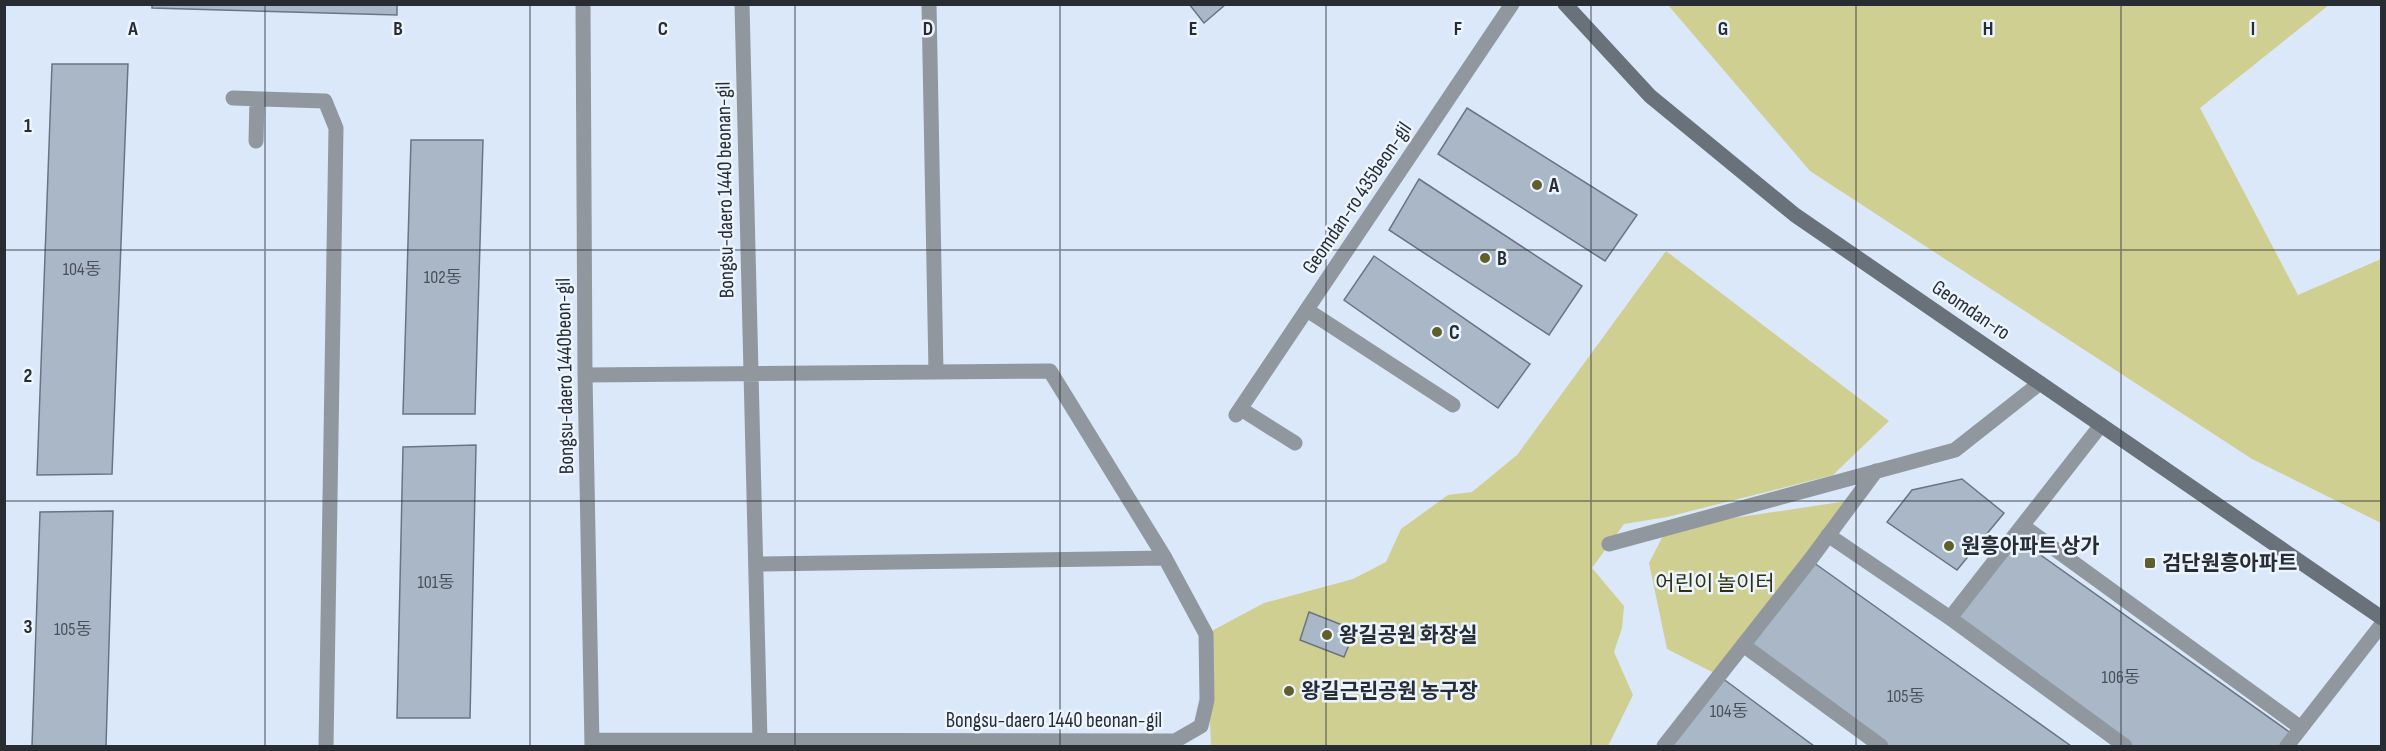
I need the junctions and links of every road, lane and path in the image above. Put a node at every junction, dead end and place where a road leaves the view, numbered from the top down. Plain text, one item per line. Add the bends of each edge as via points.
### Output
1 (583, 4) edge
2 (742, 4) edge
3 (929, 4) edge
4 (1512, 4) edge
5 (1565, 4) edge
6 (233, 98) dead end
7 (257, 99) junction
8 (256, 141) dead end
9 (1307, 310) junction
10 (936, 372) junction
11 (751, 374) junction
12 (585, 375) junction
13 (2040, 383) junction
14 (1453, 405) dead end
15 (2101, 425) junction
16 (1295, 443) dead end
17 (1876, 471) junction
18 (2022, 526) junction
19 (1828, 535) junction
20 (1610, 544) dead end
21 (1165, 558) junction
22 (756, 564) junction
23 (1950, 618) junction
24 (2382, 618) edge
25 (2382, 624) edge
26 (1743, 645) junction
27 (2301, 728) junction
28 (760, 741) junction
29 (592, 743) edge
30 (326, 747) edge
31 (1664, 747) edge
32 (1881, 747) edge
33 (2125, 747) edge
34 (2287, 747) edge

1 - 12 street, Bongsu-daero 1440beon-gil
2 - 11 street, Bongsu-daero 1440 beonan-gil
3 - 10 street
4 - 9 street, Geomdan-ro 435beon-gil
5 - 13 main road, Geomdan-ro via 1650,96 1795,215
6 - 7 street
7 - 8 street
7 - 30 street via 325,101 336,128
9 - 14 street
9 - 16 street, Geomdan-ro 435beon-gil via 1238,412
10 - 11 street, Bongsu-daero 1440 beonan-gil
10 - 21 street, Bongsu-daero 1440 beonan-gil via 1050,371
11 - 12 street, Bongsu-daero 1440 beonan-gil
11 - 22 street, Bongsu-daero 1440 beonan-gil
12 - 29 street, Bongsu-daero 1440beon-gil
13 - 15 main road, Geomdan-ro
13 - 17 street via 1955,450
15 - 18 street
15 - 24 main road, Geomdan-ro
17 - 19 street
17 - 20 street
18 - 23 street
18 - 27 street
19 - 23 street
19 - 26 street
21 - 22 street
21 - 28 street, Bongsu-daero 1440 beonan-gil via 1206,634 1208,700 1202,726 1175,741
22 - 28 street, Bongsu-daero 1440 beonan-gil
23 - 33 street
25 - 27 street
26 - 31 street
26 - 32 street
27 - 34 street
28 - 29 street, Bongsu-daero 1440 beonan-gil

